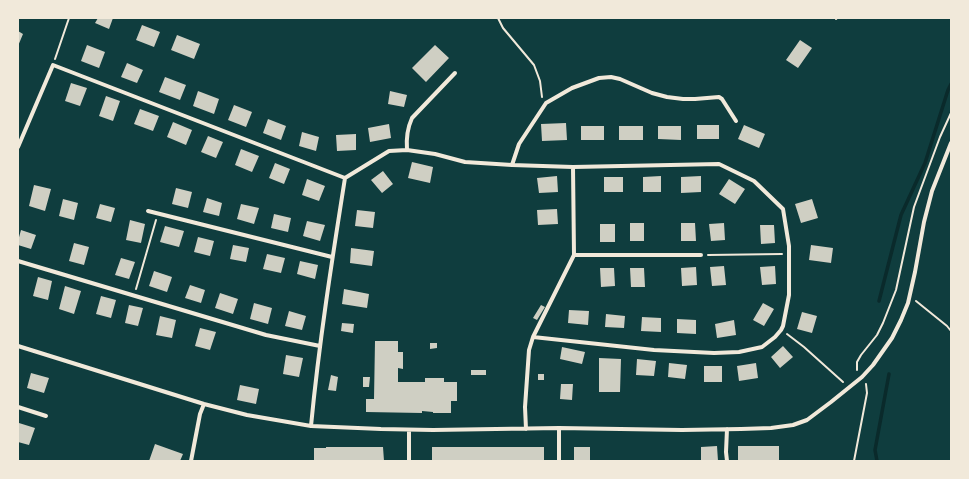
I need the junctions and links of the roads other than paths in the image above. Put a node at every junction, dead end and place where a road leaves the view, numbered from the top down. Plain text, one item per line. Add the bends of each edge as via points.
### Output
1 (455, 73) dead end
2 (736, 121) dead end
3 (951, 143) edge
4 (18, 147) edge
5 (407, 150) junction
6 (512, 165) junction
7 (573, 167) junction
8 (345, 178) junction
9 (148, 211) dead end
10 (574, 255) junction
11 (701, 255) road end
12 (332, 257) junction
13 (18, 262) edge
14 (533, 338) junction
15 (18, 346) edge
16 (320, 346) junction
17 (204, 404) junction
18 (18, 407) edge
19 (46, 416) dead end
20 (311, 426) junction
21 (559, 428) junction
22 (526, 429) junction
23 (727, 429) junction
24 (410, 430) junction
25 (191, 461) edge
26 (409, 461) edge
27 (559, 461) edge
28 (727, 461) edge

1 - 5 street via 412,118 408,127
2 - 6 street via 719,97 667,97 620,79 599,78 572,88 546,103 519,144
3 - 23 street via 932,191 908,303 884,351 862,377 807,420 771,428
4 - 8 street via 54,65
5 - 6 street via 465,162
5 - 8 street via 389,152
6 - 7 street
7 - 10 street
7 - 14 street via 719,164 754,181 784,209 789,246 789,295 781,330 762,347 739,352 714,353
8 - 12 street
9 - 12 street
10 - 11 street
10 - 14 street
12 - 16 street
13 - 16 street via 266,336
14 - 22 street via 529,350
15 - 17 street
16 - 20 street
17 - 20 street via 247,415
17 - 25 street
18 - 19 street
20 - 24 street
21 - 22 street
21 - 23 street
21 - 27 street
22 - 24 street
23 - 28 street
24 - 26 street

